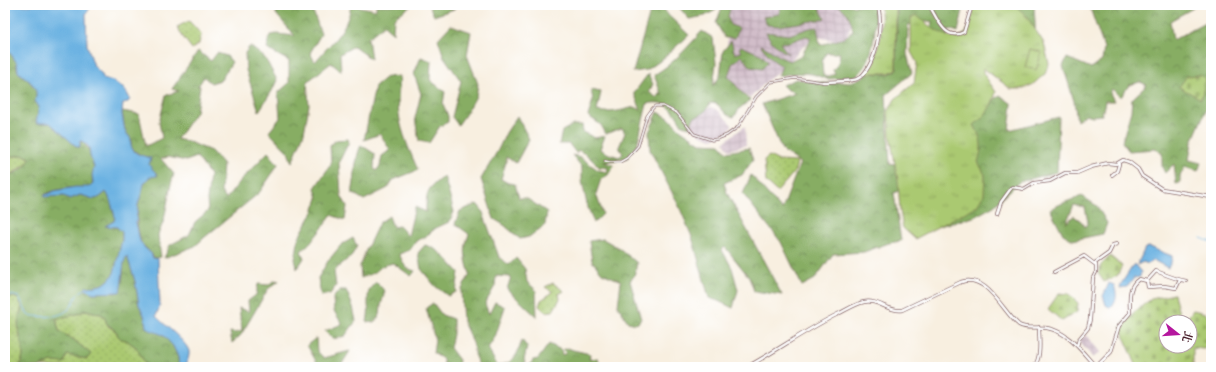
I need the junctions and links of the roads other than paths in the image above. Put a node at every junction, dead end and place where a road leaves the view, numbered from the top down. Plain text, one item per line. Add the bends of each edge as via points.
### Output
1 (877, 5) edge
2 (929, 5) edge
3 (972, 5) edge
4 (823, 82) joint
5 (605, 161) dead end
6 (1119, 163) junction
7 (1112, 175) dead end
8 (1211, 197) edge
9 (997, 214) dead end
10 (1117, 244) dead end
11 (1095, 263) junction
12 (1054, 272) dead end
13 (1180, 280) junction
14 (1147, 281) junction
15 (1186, 281) dead end
16 (1038, 327) junction
17 (1077, 346) junction
18 (748, 367) edge
19 (1034, 367) edge
20 (1096, 367) edge

1 - 4 street via 880,15 876,48 863,75 854,80
2 - 3 street via 947,33 956,35 964,32
4 - 5 street via 795,78 771,82 756,97 738,127 727,135 712,140 694,134 677,113 662,106 655,106 647,116 638,146 620,162
6 - 7 street via 1117,171
6 - 8 street via 1128,160 1142,176 1162,189
6 - 9 street via 1108,162 1077,173 1065,173 1024,189 1012,188 1001,202
10 - 11 street
11 - 12 street via 1084,256
11 - 17 street via 1090,319 1088,328
13 - 14 street via 1156,271
13 - 14 street via 1176,288 1148,287
13 - 15 street
14 - 20 street via 1139,280 1134,283 1130,291 1130,313 1119,326 1111,352
16 - 17 street via 1058,332
16 - 18 street via 1025,328 1019,325 983,284 966,280 902,310 894,310 872,302 861,303 817,324
16 - 19 street via 1038,356
17 - 20 street

